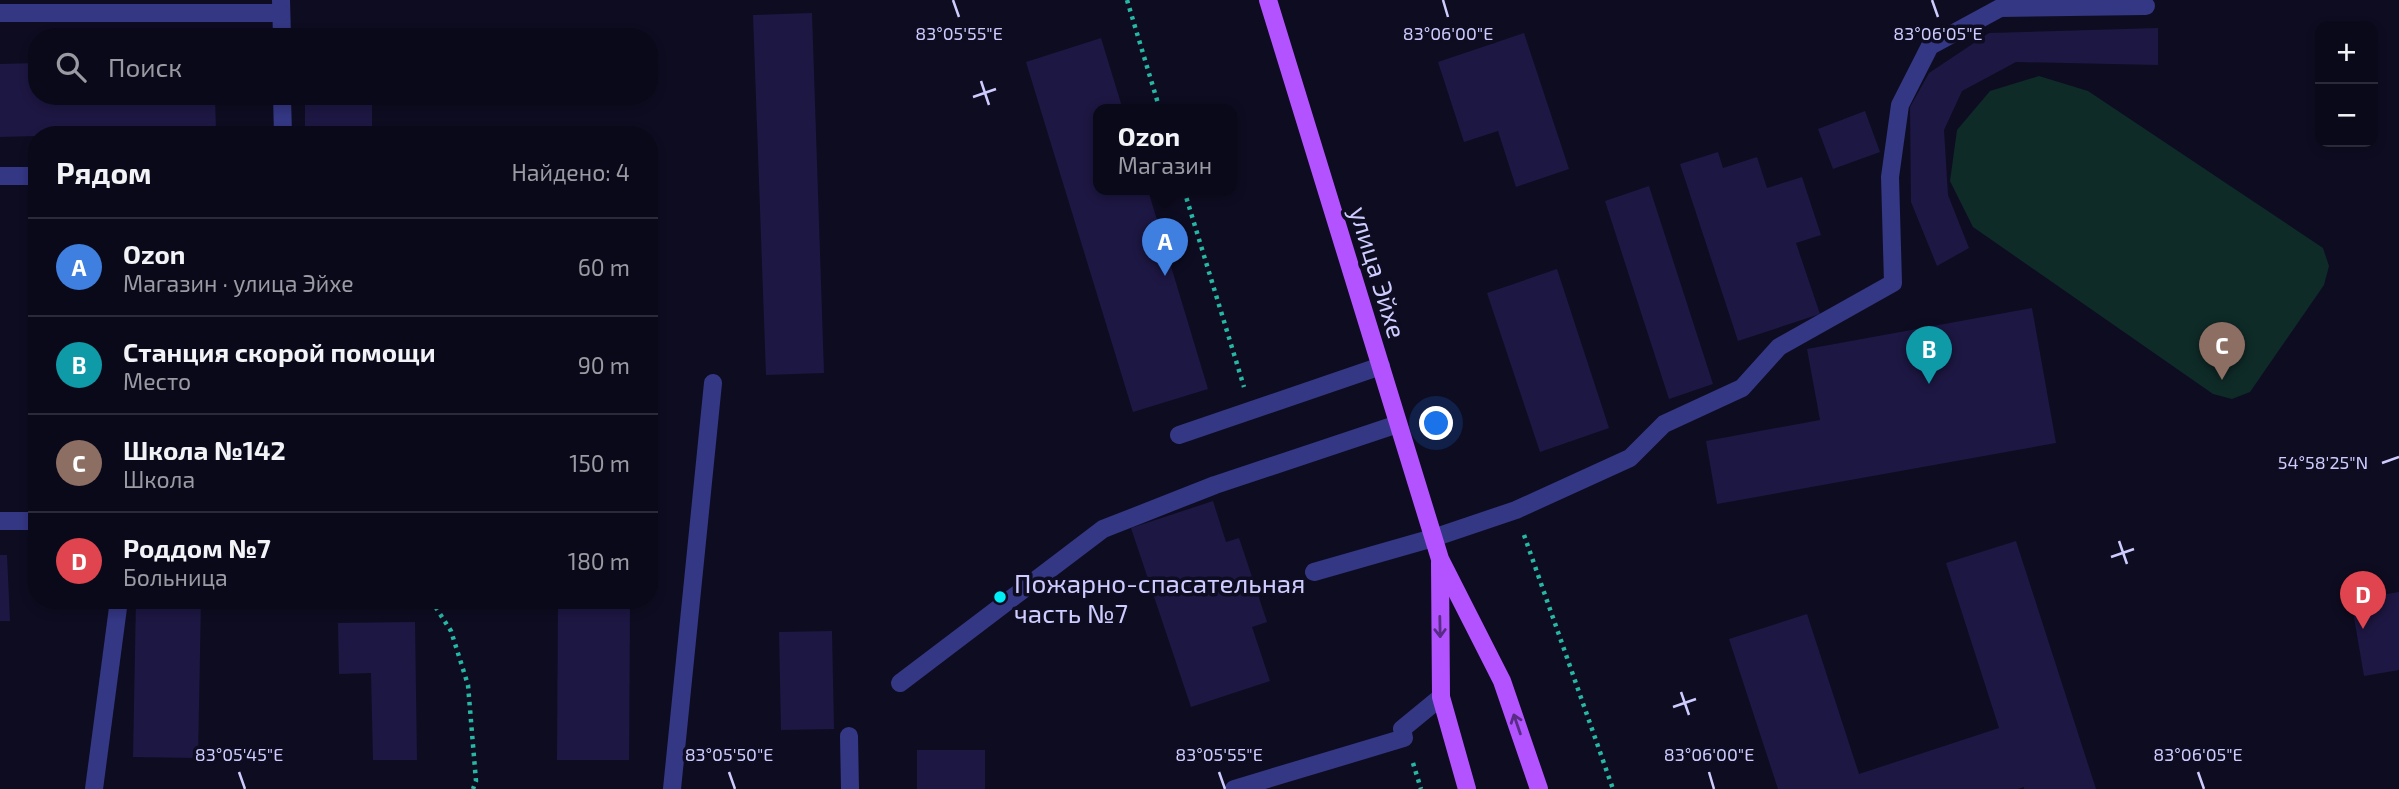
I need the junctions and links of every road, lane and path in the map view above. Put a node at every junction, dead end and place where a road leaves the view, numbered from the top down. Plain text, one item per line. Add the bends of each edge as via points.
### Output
1 (1127, 0) edge
2 (1268, 0) edge
3 (281, 6) edge
4 (2146, 6) dead end
5 (0, 13) edge
6 (282, 28) edge
7 (1158, 104) edge
8 (282, 105) edge
9 (283, 126) edge
10 (0, 176) edge
11 (28, 176) edge
12 (1186, 195) edge
13 (1381, 366) junction
14 (713, 383) dead end
15 (1251, 410) junction
16 (1398, 424) junction
17 (1179, 435) dead end
18 (1516, 510) junction
19 (0, 520) edge
20 (28, 521) edge
21 (1433, 538) junction
22 (1440, 559) junction
23 (1314, 572) dead end
24 (118, 609) edge
25 (437, 609) edge
26 (900, 683) dead end
27 (1441, 697) junction
28 (849, 736) dead end
29 (94, 789) edge
30 (472, 789) edge
31 (672, 789) edge
32 (850, 789) edge
33 (1234, 789) edge
34 (1467, 789) edge
35 (1539, 789) edge
36 (1613, 789) edge

1 - 7 path
2 - 13 main road, улица Эйхе
3 - 5 lane
3 - 6 lane
4 - 18 lane via 2000,8 1930,46 1900,105 1890,177 1894,283 1779,347 1742,388 1664,424 1630,458
8 - 9 lane
10 - 11 lane
12 - 15 path
13 - 15 lane
13 - 16 main road, улица Эйхе
14 - 31 lane
15 - 17 lane
16 - 21 main road, улица Эйхе
16 - 26 lane via 1215,485 1103,529
18 - 21 lane
18 - 36 path
19 - 20 lane
21 - 22 main road, улица Эйхе
21 - 23 lane
22 -> 27 main road, улица Эйхе
35 -> 22 main road, улица Эйхе via 1502,681
24 - 29 lane
25 - 30 path via 450,631 468,685 476,781
27 - 33 lane via 1402,729 1404,738
27 - 34 main road, улица Эйхе
28 - 32 lane

